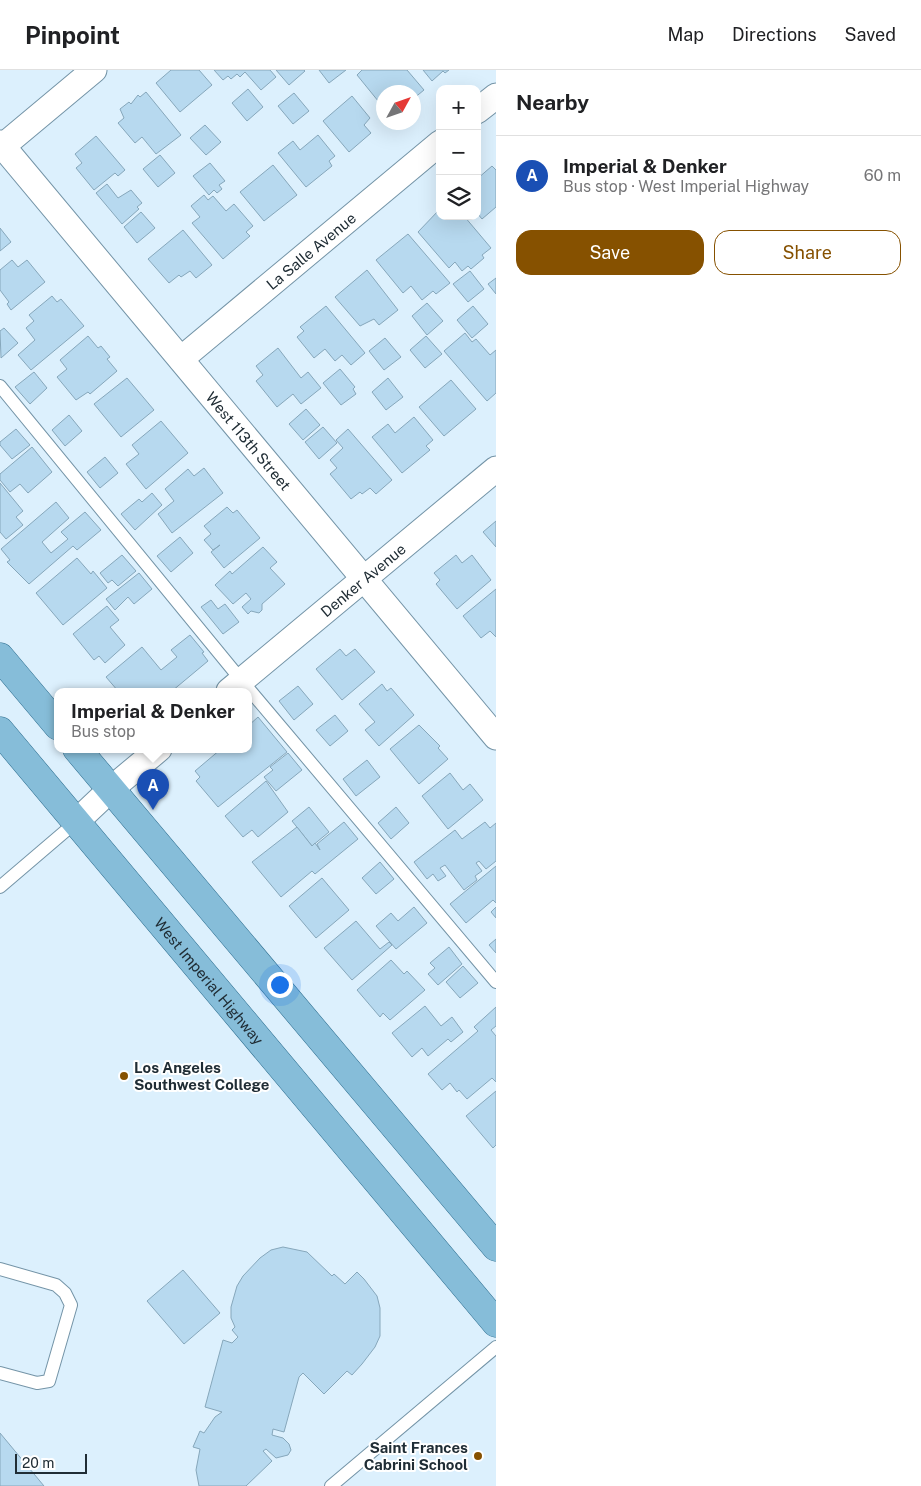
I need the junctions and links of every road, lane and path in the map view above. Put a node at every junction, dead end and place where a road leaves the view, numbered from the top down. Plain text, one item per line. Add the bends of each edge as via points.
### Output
1 (94, 70) edge
2 (496, 96) edge
3 (481, 108) edge
4 (1, 144) edge
5 (436, 146) edge
6 (181, 359) junction
7 (0, 386) edge
8 (496, 469) edge
9 (363, 580) junction
10 (0, 657) edge
11 (235, 686) edge
12 (252, 705) edge
13 (54, 721) edge
14 (0, 731) edge
15 (496, 738) edge
16 (80, 753) edge
17 (155, 753) edge
18 (111, 789) junction
19 (76, 822) junction
20 (0, 887) edge
21 (496, 982) edge
22 (496, 1247) edge
23 (0, 1269) edge
24 (496, 1323) edge
25 (496, 1347) edge
26 (0, 1373) edge
27 (331, 1486) edge

1 - 4 street
2 - 3 street
4 - 6 street, West 113th Street
5 - 6 street, La Salle Avenue
6 - 9 street, West 113th Street
7 - 11 lane
8 - 9 street, Denker Avenue
9 - 11 street, Denker Avenue
9 - 15 street, West 113th Street
10 - 13 main road
12 - 21 lane
14 - 19 main road, West Imperial Highway
16 - 18 main road
17 - 18 street
18 - 19 street
18 - 22 main road
19 - 20 lane
19 - 24 main road, West Imperial Highway
23 - 26 lane via 56,1285 71,1305 49,1381 37,1384
25 - 27 lane

